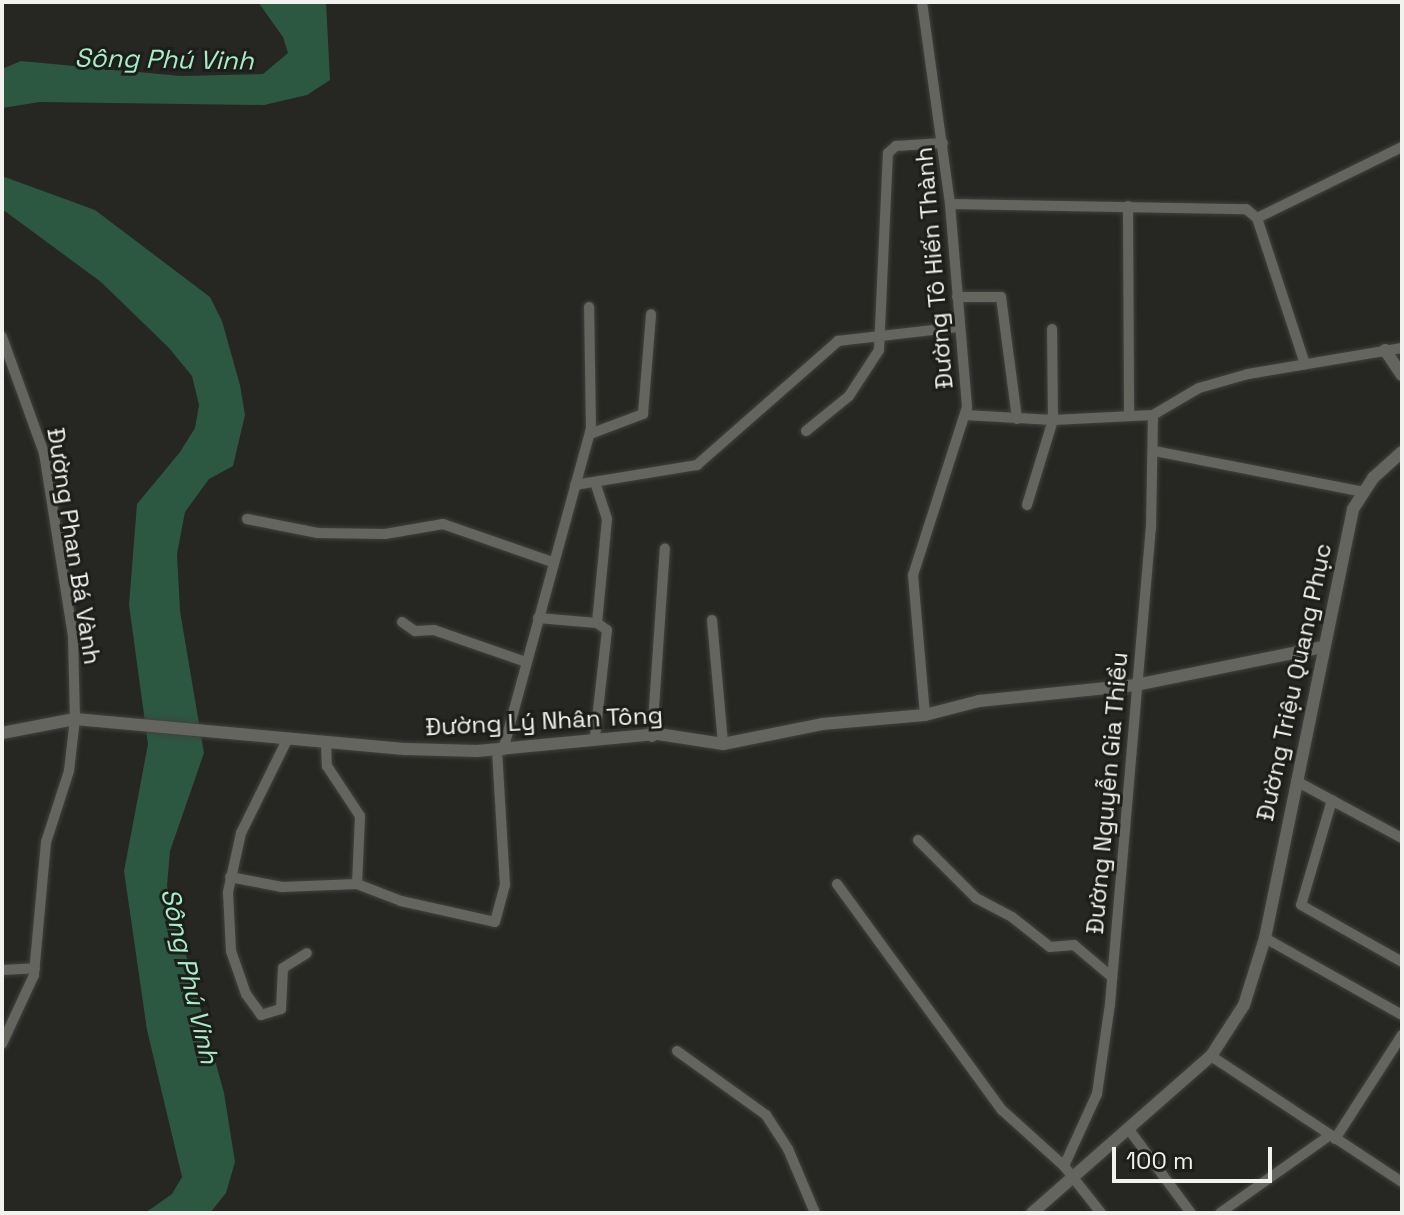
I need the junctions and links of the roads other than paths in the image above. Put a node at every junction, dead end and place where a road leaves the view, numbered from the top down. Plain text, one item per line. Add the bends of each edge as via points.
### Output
1 (922, 2) edge
2 (943, 143) junction
3 (1402, 147) edge
4 (950, 204) junction
5 (1128, 206) junction
6 (1257, 218) junction
7 (957, 297) junction
8 (589, 307) dead end
9 (651, 314) dead end
10 (959, 327) junction
11 (1052, 329) dead end
12 (883, 334) junction
13 (2, 337) edge
14 (1402, 348) edge
15 (1385, 350) junction
16 (1305, 364) junction
17 (1402, 375) edge
18 (965, 415) junction
19 (1153, 415) junction
20 (1129, 416) junction
21 (1017, 419) junction
22 (1053, 420) junction
23 (806, 431) dead end
24 (590, 434) junction
25 (1155, 451) junction
26 (1402, 452) edge
27 (595, 482) junction
28 (575, 485) junction
29 (1364, 492) junction
30 (1027, 505) dead end
31 (247, 519) dead end
32 (665, 548) dead end
33 (552, 562) junction
34 (538, 618) junction
35 (712, 620) dead end
36 (402, 622) dead end
37 (597, 623) junction
38 (1322, 647) junction
39 (526, 662) junction
40 (1136, 685) junction
41 (925, 715) junction
42 (75, 719) junction
43 (2, 733) edge
44 (595, 737) junction
45 (652, 737) junction
46 (287, 740) junction
47 (326, 742) junction
48 (723, 744) junction
49 (500, 750) junction
50 (1296, 781) junction
51 (1332, 800) junction
52 (1402, 838) edge
53 (918, 840) dead end
54 (230, 877) junction
55 (357, 884) junction
56 (837, 884) dead end
57 (1265, 938) junction
58 (307, 953) dead end
59 (1402, 962) edge
60 (35, 968) junction
61 (2, 970) edge
62 (1112, 977) junction
63 (1402, 1015) edge
64 (1402, 1035) edge
65 (2, 1044) edge
66 (677, 1051) dead end
67 (1211, 1056) junction
68 (1130, 1131) junction
69 (1332, 1137) junction
70 (1064, 1166) junction
71 (1074, 1179) junction
72 (1402, 1182) edge
73 (815, 1213) edge
74 (1032, 1213) edge
75 (1101, 1213) edge
76 (1191, 1213) edge
77 (1220, 1213) edge

1 - 2 street, Đường Tô Hiến Thành
2 - 4 street, Đường Tô Hiến Thành
2 - 12 street via 896,146 888,153
3 - 6 street
4 - 5 street
4 - 7 street, Đường Tô Hiến Thành
5 - 6 street via 1246,209
5 - 20 street
6 - 16 street
7 - 10 street, Đường Tô Hiến Thành
7 - 21 street via 1001,297
8 - 24 street
9 - 24 street via 643,414
10 - 12 street
10 - 18 street, Đường Tô Hiến Thành
11 - 22 street
12 - 23 street via 849,396
12 - 27 street via 833,344 697,465
13 - 42 street, Đường Phan Bá Vành via 44,453 73,637
14 - 15 street
15 - 16 street
15 - 17 street
16 - 19 street via 1199,388
18 - 21 street
18 - 41 street, Đường Tô Hiến Thành via 913,575
19 - 20 street
19 - 25 street, Đường Nguyễn Gia Thiều
20 - 22 street
21 - 22 street
22 - 30 street
24 - 28 street
25 - 29 street
25 - 40 street, Đường Nguyễn Gia Thiều
26 - 29 street, Đường Triệu Quang Phục
27 - 28 street
27 - 37 street via 607,519
28 - 33 street
29 - 38 street, Đường Triệu Quang Phục via 1353,509
31 - 33 street via 318,533 385,534 443,524
32 - 45 street
33 - 34 street
34 - 37 street
34 - 39 street
35 - 48 street
36 - 39 street via 415,631 444,632
37 - 44 street via 608,635
38 - 40 street, Đường Lý Nhân Tông
38 - 50 street, Đường Triệu Quang Phục
39 - 49 street
40 - 41 street, Đường Lý Nhân Tông via 979,701
40 - 62 street, Đường Nguyễn Gia Thiều
41 - 48 street, Đường Lý Nhân Tông via 822,724
42 - 43 street, Đường Lý Nhân Tông
42 - 46 street, Đường Lý Nhân Tông
42 - 60 street, Đường Phan Bá Vành via 69,771 46,842
44 - 45 street, Đường Lý Nhân Tông
44 - 49 street, Đường Lý Nhân Tông
45 - 48 street, Đường Lý Nhân Tông
46 - 47 street, Đường Lý Nhân Tông
46 - 54 street via 241,833
47 - 49 street, Đường Lý Nhân Tông
47 - 55 street via 327,766 360,816
49 - 55 street via 505,885 495,922 401,901
50 - 51 street
50 - 57 street, Đường Triệu Quang Phục
51 - 52 street
51 - 59 street via 1301,905
53 - 62 street via 976,898 1012,917 1050,947 1074,945
54 - 55 street via 282,887
54 - 58 street via 231,951 246,994 261,1015 281,1009 283,968
56 - 70 street via 1002,1110
57 - 63 street
57 - 67 street, Đường Triệu Quang Phục via 1244,1005
60 - 61 street
60 - 65 street, Đường Phan Bá Vành
62 - 70 street, Đường Nguyễn Gia Thiều via 1097,1094
64 - 69 street
66 - 73 street via 766,1115 788,1149
67 - 68 street, Đường Triệu Quang Phục
67 - 69 street
68 - 71 street, Đường Triệu Quang Phục
68 - 76 street
69 - 72 street
69 - 77 street
70 - 71 street
71 - 74 street, Đường Triệu Quang Phục
71 - 75 street

